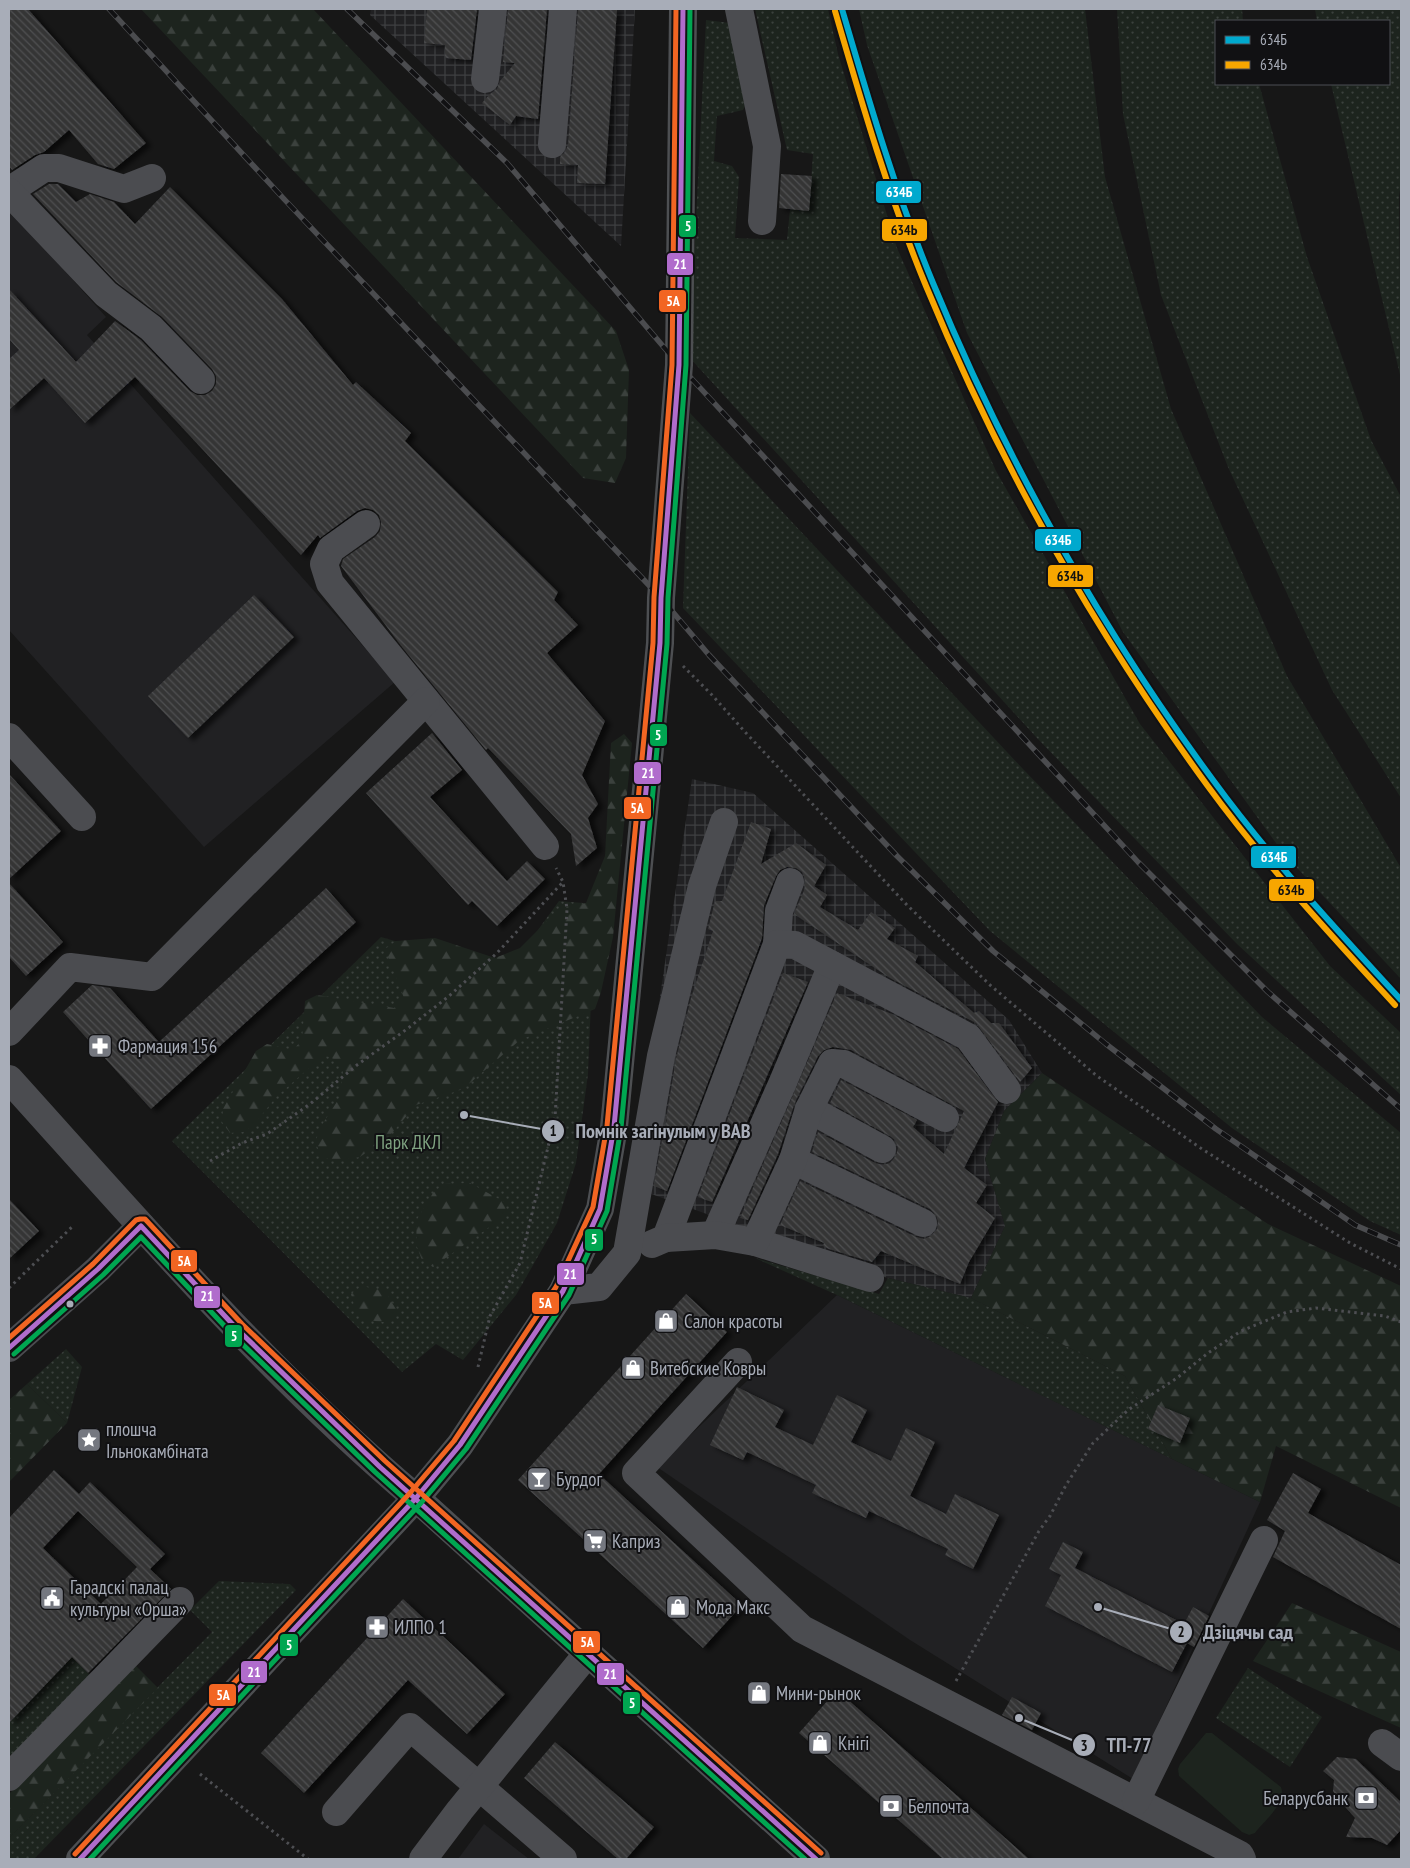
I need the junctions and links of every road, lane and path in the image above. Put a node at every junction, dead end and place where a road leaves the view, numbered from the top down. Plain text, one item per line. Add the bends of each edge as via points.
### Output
1 (493, 9) edge
2 (563, 9) edge
3 (683, 9) edge
4 (739, 9) edge
5 (485, 79) dead end
6 (552, 144) dead end
7 (152, 178) dead end
8 (9, 191) edge
9 (762, 221) dead end
10 (201, 380) dead end
11 (366, 524) dead end
12 (660, 643) junction
13 (426, 702) junction
14 (9, 737) edge
15 (82, 817) dead end
16 (724, 822) dead end
17 (545, 846) joint
18 (563, 882) junction
19 (790, 882) dead end
20 (777, 944) junction
21 (832, 964) junction
22 (9, 1032) edge
23 (9, 1079) edge
24 (1007, 1090) dead end
25 (810, 1109) junction
26 (945, 1118) dead end
27 (882, 1149) dead end
28 (793, 1160) junction
29 (210, 1161) dead end
30 (923, 1223) dead end
31 (74, 1225) dead end
32 (141, 1226) junction
33 (715, 1235) junction
34 (666, 1238) junction
35 (755, 1242) junction
36 (627, 1253) junction
37 (1401, 1269) edge
38 (870, 1278) dead end
39 (9, 1288) edge
40 (563, 1291) junction
41 (1401, 1322) edge
42 (9, 1348) edge
43 (738, 1362) dead end
44 (478, 1367) dead end
45 (416, 1498) junction
46 (1264, 1540) dead end
47 (180, 1601) dead end
48 (588, 1653) junction
49 (943, 1703) junction
50 (200, 1774) dead end
51 (9, 1777) edge
52 (479, 1786) junction
53 (1136, 1801) junction
54 (336, 1812) dead end
55 (80, 1859) edge
56 (308, 1859) edge
57 (423, 1859) edge
58 (563, 1859) edge
59 (816, 1859) edge
60 (1242, 1859) edge

1 - 5 street
2 - 6 street
3 - 12 main road via 679,365
4 - 9 street via 767,146
7 - 8 street via 124,189 59,168 44,168
8 - 10 street via 106,294 151,328
11 - 13 street via 331,549 324,564 330,583
12 - 37 path via 907,904 990,985 1082,1064 1202,1149 1350,1243
12 - 40 main road via 614,1127 600,1209
13 - 17 street
13 - 22 street via 152,977 70,967
14 - 15 street
16 - 36 street via 702,886 661,1056
17 - 18 path
18 - 29 path via 497,953 450,996 310,1104 266,1134
18 - 44 path via 566,909 555,1118 520,1264 490,1316
19 - 20 street via 779,911
20 - 21 street via 795,945
20 - 34 street
21 - 24 street via 968,1037
21 - 33 street
23 - 32 street
25 - 26 street via 832,1063 844,1064
25 - 27 street
25 - 28 street
28 - 30 street
28 - 35 street
31 - 39 path
32 - 42 street
32 - 45 street via 237,1329
33 - 34 street
33 - 35 street
34 - 36 street
35 - 38 street
36 - 40 street via 599,1287
40 - 45 main road via 460,1445
41 - 49 path via 1385,1316 1316,1308 1287,1312 1241,1331 1128,1410 1093,1443 1066,1484
43 - 49 street via 636,1473 802,1629
45 - 48 main road
45 - 55 main road
46 - 53 street
47 - 51 street
48 - 52 street
48 - 59 main road
49 - 53 street
50 - 56 path
52 - 54 street via 410,1727
52 - 57 street
52 - 58 street
53 - 60 street via 1240,1855

